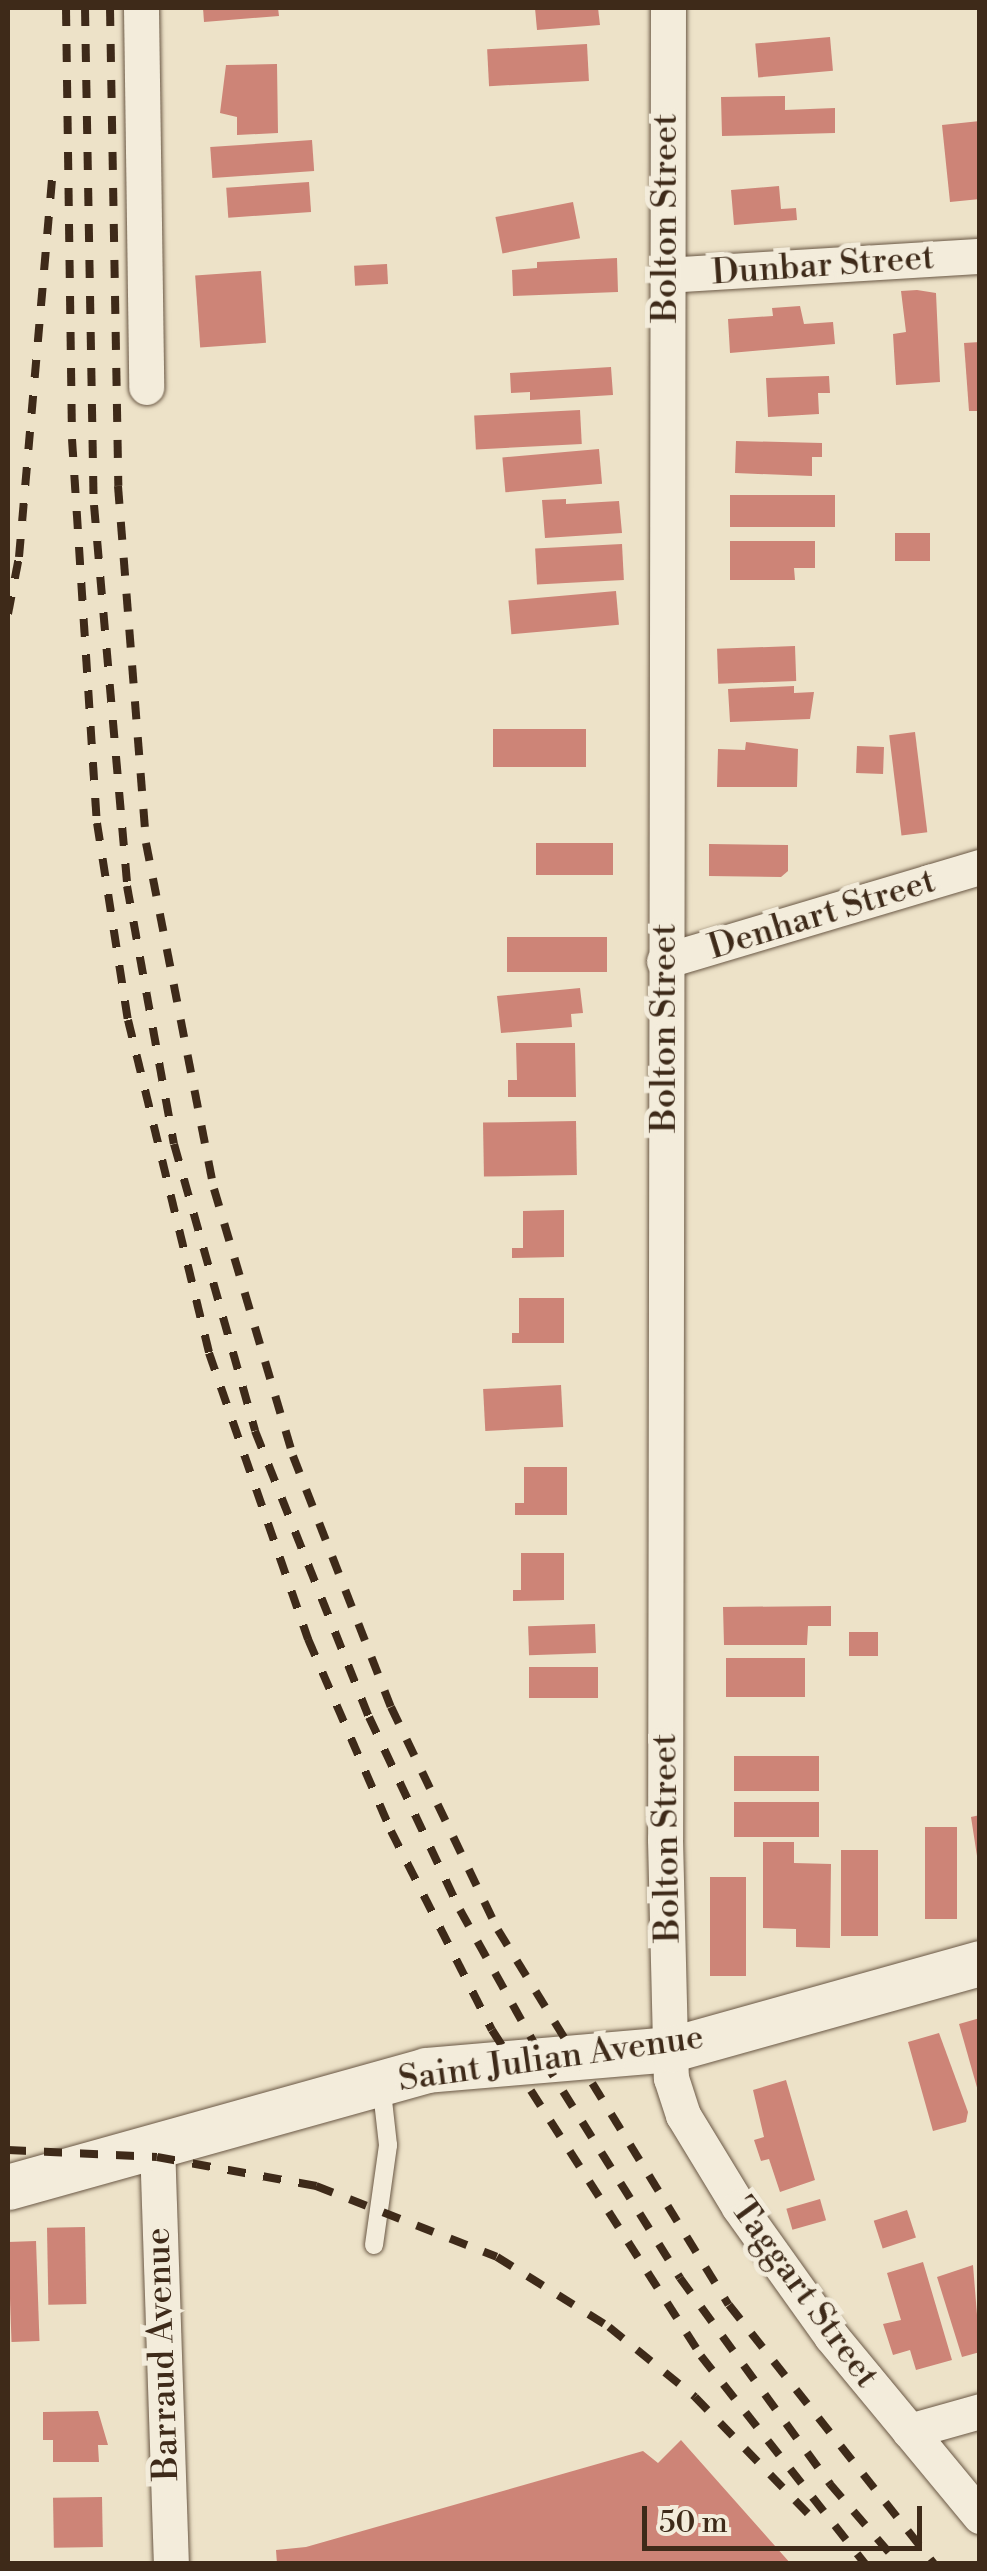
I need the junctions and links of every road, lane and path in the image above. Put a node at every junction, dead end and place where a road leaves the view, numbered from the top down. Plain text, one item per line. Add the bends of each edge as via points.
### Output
1 (141, 8) edge
2 (668, 8) edge
3 (980, 256) edge
4 (666, 275) junction
5 (146, 387) dead end
6 (980, 868) edge
7 (664, 962) junction
8 (980, 1963) edge
9 (672, 2049) junction
10 (380, 2082) junction
11 (157, 2144) junction
12 (8, 2187) edge
13 (374, 2246) dead end
14 (980, 2411) edge
15 (908, 2431) junction
16 (980, 2516) edge
17 (170, 2564) edge

1 - 5 street
2 - 4 street, Bolton Street
3 - 4 street, Dunbar Street
4 - 7 street, Bolton Street
6 - 7 street, Denhart Street
7 - 9 street, Bolton Street via 665,1839
8 - 9 street, Saint Julian Avenue
9 - 10 street, Saint Julian Avenue via 576,2062 510,2059
9 - 15 street, Taggart Street via 671,2078 684,2116 739,2207
10 - 11 street, Saint Julian Avenue
10 - 13 lane via 388,2145
11 - 12 street, Saint Julian Avenue
11 - 17 street, Barraud Avenue
14 - 15 street
15 - 16 street, Taggart Street

